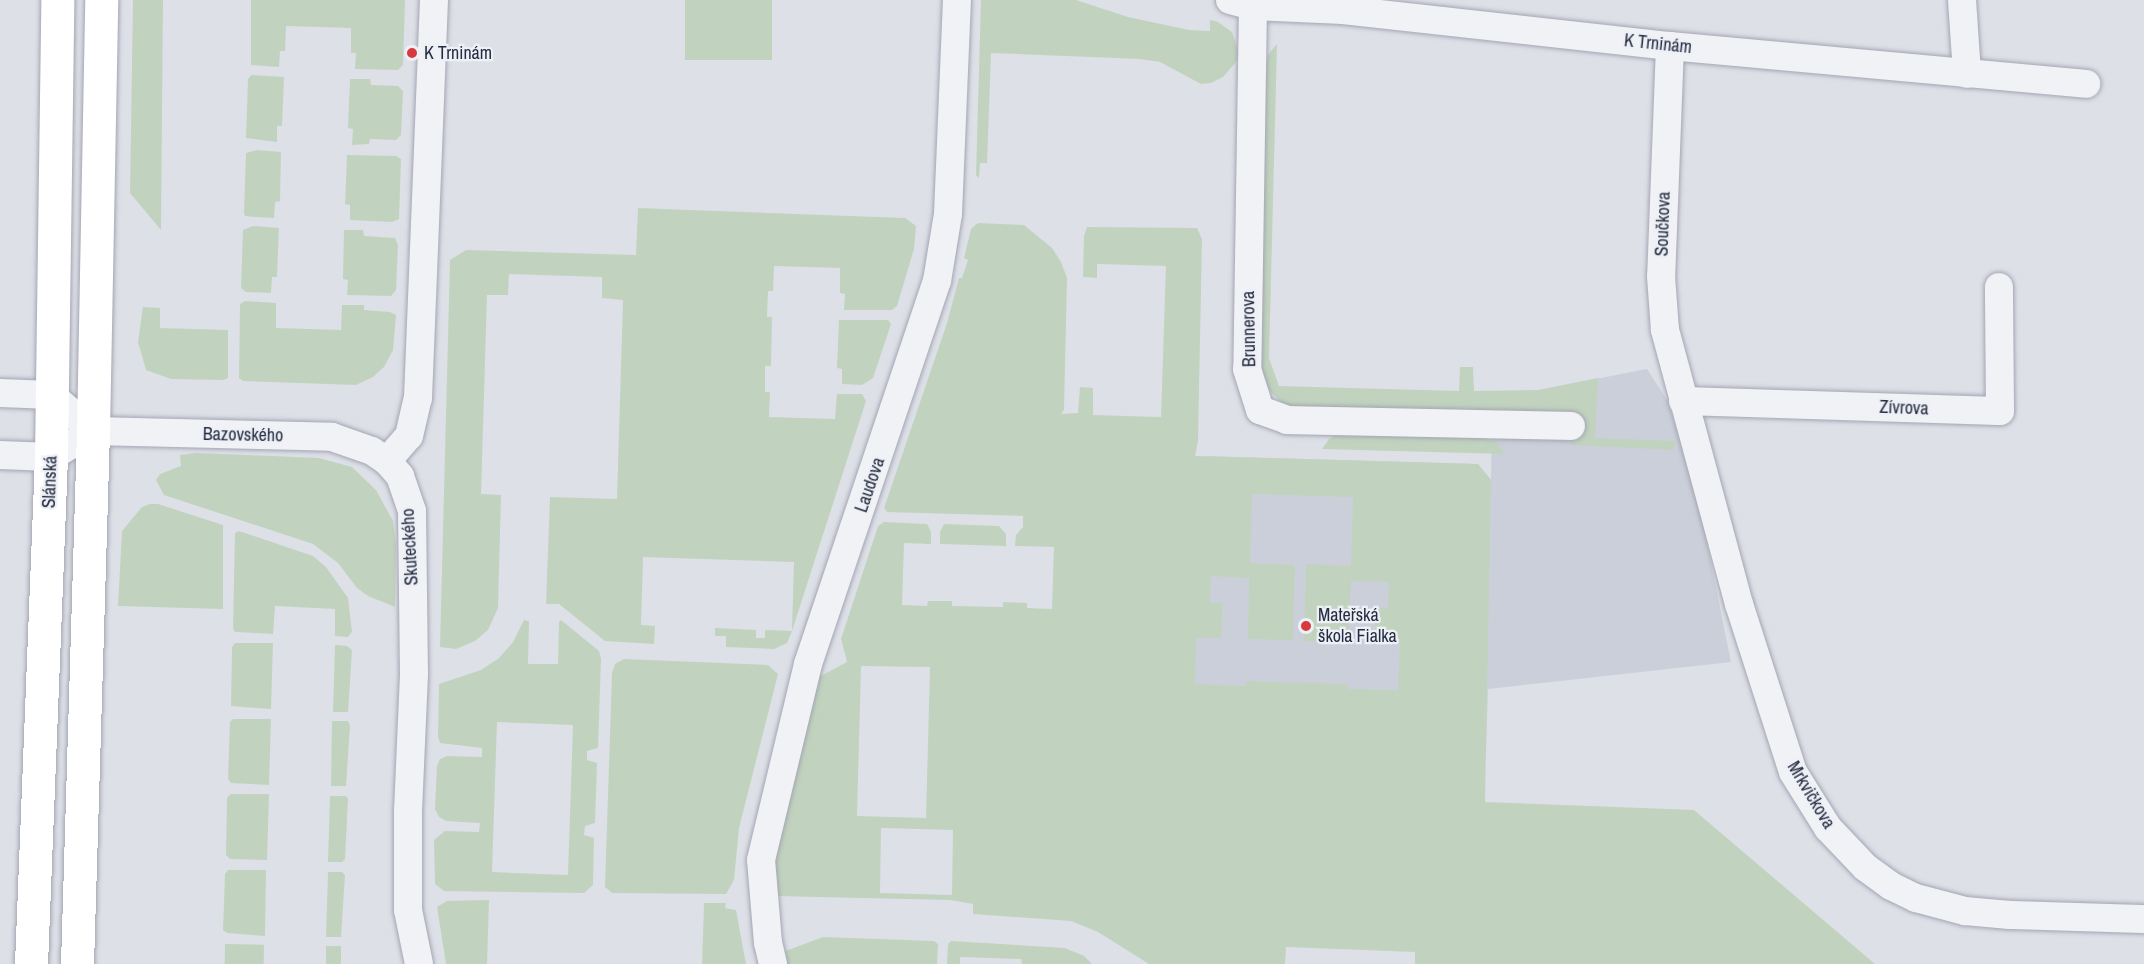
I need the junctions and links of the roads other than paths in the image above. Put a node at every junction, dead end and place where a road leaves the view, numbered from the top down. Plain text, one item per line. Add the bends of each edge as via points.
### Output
1 (57, 0) edge
2 (101, 0) edge
3 (434, 0) edge
4 (957, 0) edge
5 (1962, 0) edge
6 (1242, 3) edge
7 (1356, 5) edge
8 (1670, 46) junction
9 (1967, 74) junction
10 (2086, 84) dead end
11 (1999, 287) dead end
12 (0, 393) edge
13 (51, 395) junction
14 (1683, 401) junction
15 (1571, 426) dead end
16 (93, 431) junction
17 (0, 455) edge
18 (51, 457) junction
19 (387, 461) junction
20 (2144, 919) edge
21 (31, 964) edge
22 (77, 964) edge
23 (419, 964) edge
24 (773, 964) edge

1 - 13 main road, Slánská
2 - 16 main road
3 - 19 street via 418,398 409,436
4 - 24 street, Laudova via 948,214 937,281 805,676 761,860
5 - 9 street
6 - 7 street, K Trninám
6 - 15 street, Brunnerova via 1247,369 1260,410 1287,420
7 - 8 street, K Trninám
8 - 9 street, K Trninám
8 - 14 street, Součkova via 1661,276 1665,330
9 - 10 street, K Trninám
11 - 14 street, Zívrova via 2000,411
12 - 13 street
13 - 16 street
13 - 18 main road, Slánská
14 - 20 street, Mrkvičkova via 1739,604 1793,772 1828,828 1864,867 1891,886 1942,906 2010,915
16 - 18 street
16 - 19 street, Bazovského via 332,437 372,451
16 - 22 main road
17 - 18 street
18 - 21 main road, Slánská
19 - 23 street, Skuteckého via 400,476 412,511 414,674 408,910

